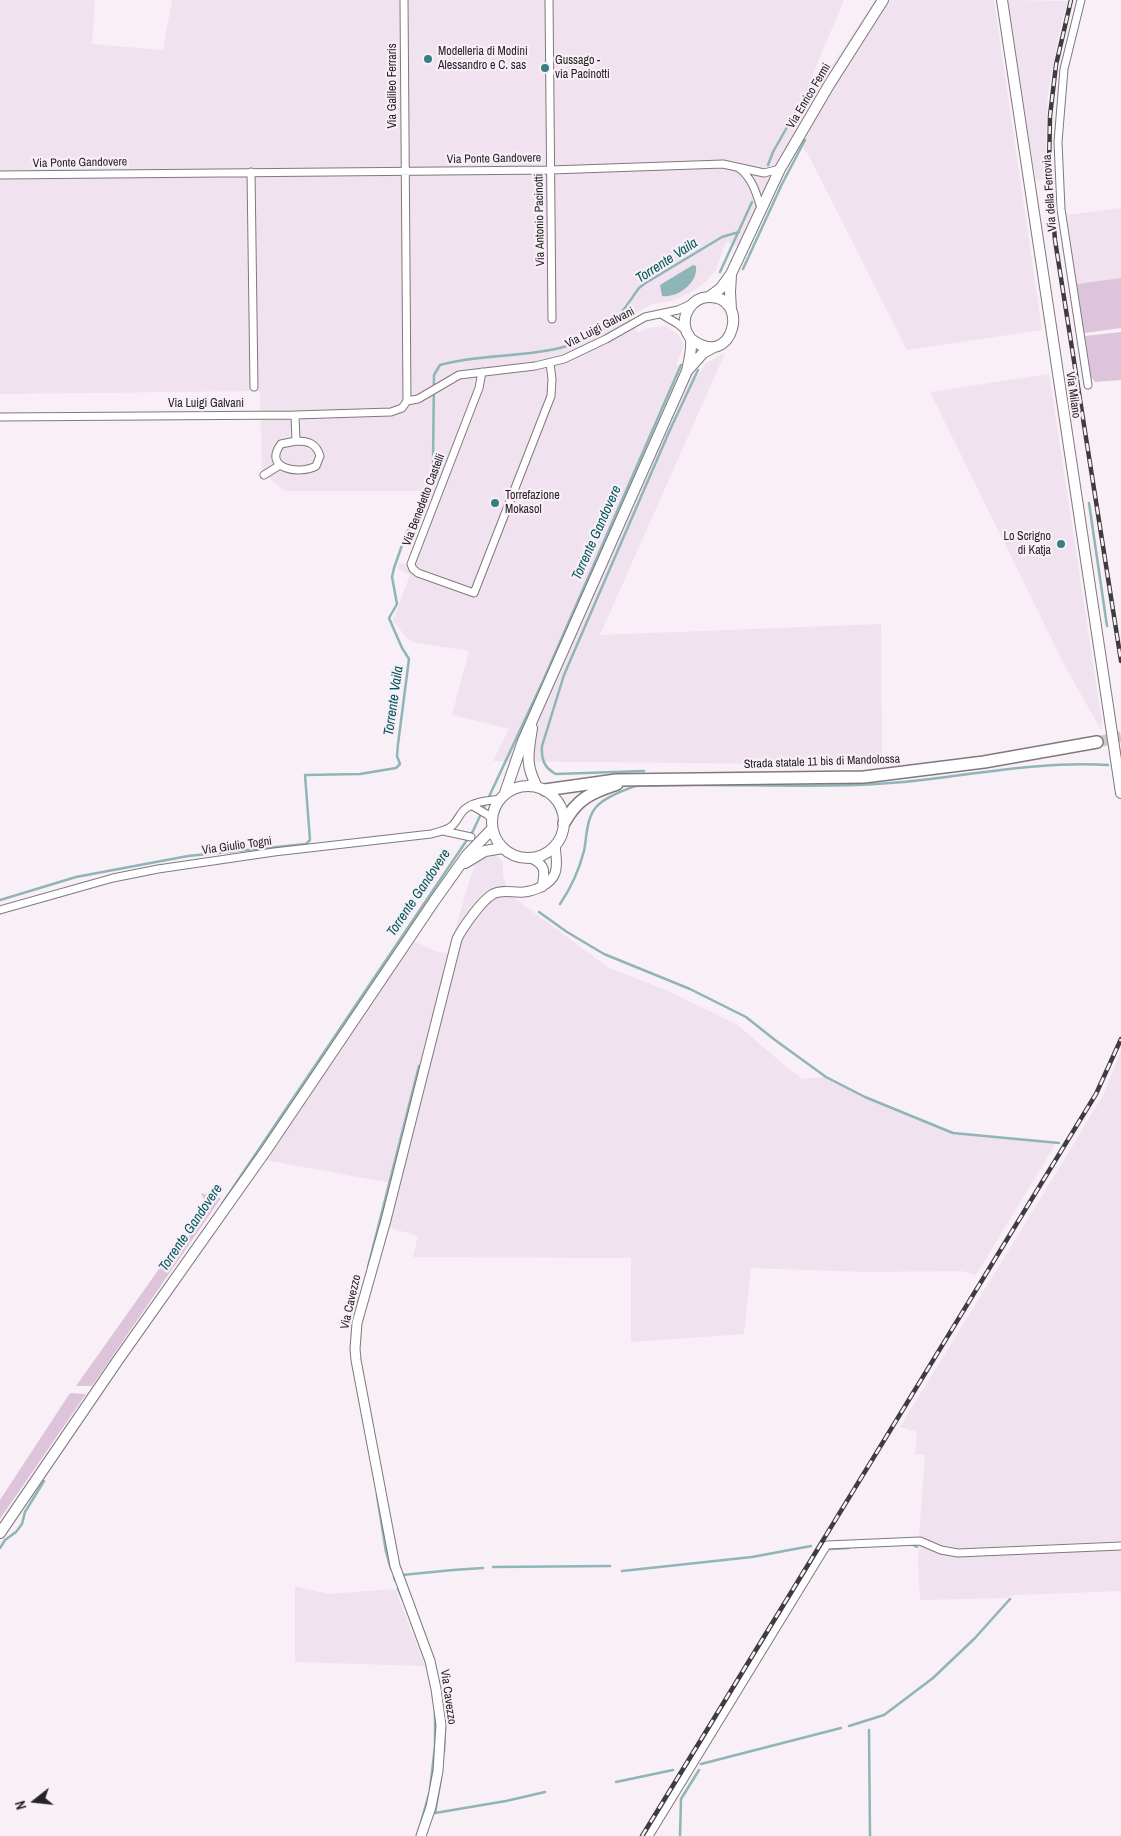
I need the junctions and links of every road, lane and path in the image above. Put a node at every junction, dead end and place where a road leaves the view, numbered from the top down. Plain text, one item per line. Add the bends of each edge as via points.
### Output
1 (404, 0) edge
2 (549, 0) edge
3 (883, 0) edge
4 (1002, 0) edge
5 (1081, 0) edge
6 (736, 166) junction
7 (780, 169) junction
8 (551, 170) junction
9 (251, 172) junction
10 (404, 172) junction
11 (0, 176) edge
12 (761, 208) junction
13 (732, 274) junction
14 (709, 297) junction
15 (692, 304) junction
16 (731, 310) junction
17 (661, 314) junction
18 (552, 319) dead end
19 (688, 335) junction
20 (716, 346) junction
21 (550, 363) junction
22 (687, 371) junction
23 (482, 372) junction
24 (1088, 385) dead end
25 (254, 387) dead end
26 (407, 401) junction
27 (295, 415) junction
28 (0, 417) edge
29 (296, 441) junction
30 (280, 465) junction
31 (264, 475) dead end
32 (534, 718) junction
33 (1096, 742) tunnel mouth
34 (636, 780) junction
35 (541, 789) junction
36 (1121, 793) edge
37 (500, 797) junction
38 (471, 805) junction
39 (491, 821) junction
40 (564, 823) junction
41 (443, 831) junction
42 (471, 838) dead end
43 (555, 846) junction
44 (503, 848) junction
45 (531, 858) junction
46 (457, 870) junction
47 (542, 887) junction
48 (0, 910) edge
49 (0, 1533) edge
50 (1121, 1546) edge
51 (421, 1836) edge
52 (649, 1836) edge

1 - 10 street, Via Galileo Ferraris
2 - 8 street, Via Antonio Pacinotti
3 - 7 main road, Via Enrico Fermi
4 - 36 main road, Via Milano
5 - 24 street, Via della Ferrovia via 1064,69 1058,142 1061,209
6 - 7 street, Via Ponte Gandovere via 764,172
6 - 8 street, Via Ponte Gandovere
6 - 12 street via 747,174
7 - 12 main road, Via Enrico Fermi
8 - 10 street, Via Ponte Gandovere
8 - 18 street, Via Antonio Pacinotti
9 - 10 street, Via Ponte Gandovere
9 - 11 street, Via Ponte Gandovere
9 - 25 street
10 - 26 street
12 - 13 main road, Via Enrico Fermi
13 - 14 main road
13 - 16 main road
14 - 15 main road
14 - 16 main road via 726,303
15 - 17 street, Via Luigi Galvani
15 - 19 main road via 684,321
16 - 20 main road via 734,328 724,342
17 - 19 street via 678,324
17 - 21 street, Via Luigi Galvani via 645,317 606,339
19 - 20 main road via 698,344
19 - 22 main road
20 - 22 main road via 703,353
21 - 23 street, Via Luigi Galvani
21 - 23 street, Via Benedetto Castelli via 551,396 474,594 418,573 411,564 479,388
22 - 32 main road
23 - 26 street, Via Luigi Galvani via 459,375 418,399
26 - 27 street, Via Luigi Galvani via 402,408 391,412
27 - 28 street, Via Luigi Galvani
27 - 29 street
29 - 30 street via 281,444 278,448 276,460
29 - 30 street via 315,446 320,456 316,466 307,470 288,470
30 - 31 street
32 - 35 main road via 528,765 530,774
32 - 37 main road
33 - 34 main road, Strada statale 11 bis di Mandolossa via 984,762 864,777
34 - 35 main road, Strada statale 11 bis di Mandolossa
34 - 40 main road, Strada statale 11 bis di Mandolossa via 582,799 572,808
35 - 37 main road via 519,787
35 - 40 main road via 555,798
37 - 38 street
37 - 39 main road
38 - 39 street
38 - 41 street via 454,825
39 - 44 main road via 496,839
39 - 46 main road
40 - 43 main road
41 - 42 street
41 - 48 street, Via Giulio Togni via 158,869 113,878
43 - 45 main road via 542,856
43 - 47 street via 555,873
44 - 45 main road via 517,856
44 - 46 main road via 485,851
45 - 47 street via 541,863 544,870
46 - 49 main road
47 - 51 street, Via Cavezzo via 492,895 457,938 357,1323 356,1360 390,1549 430,1661 439,1706 438,1771
50 - 52 street via 958,1553 920,1541 827,1545

